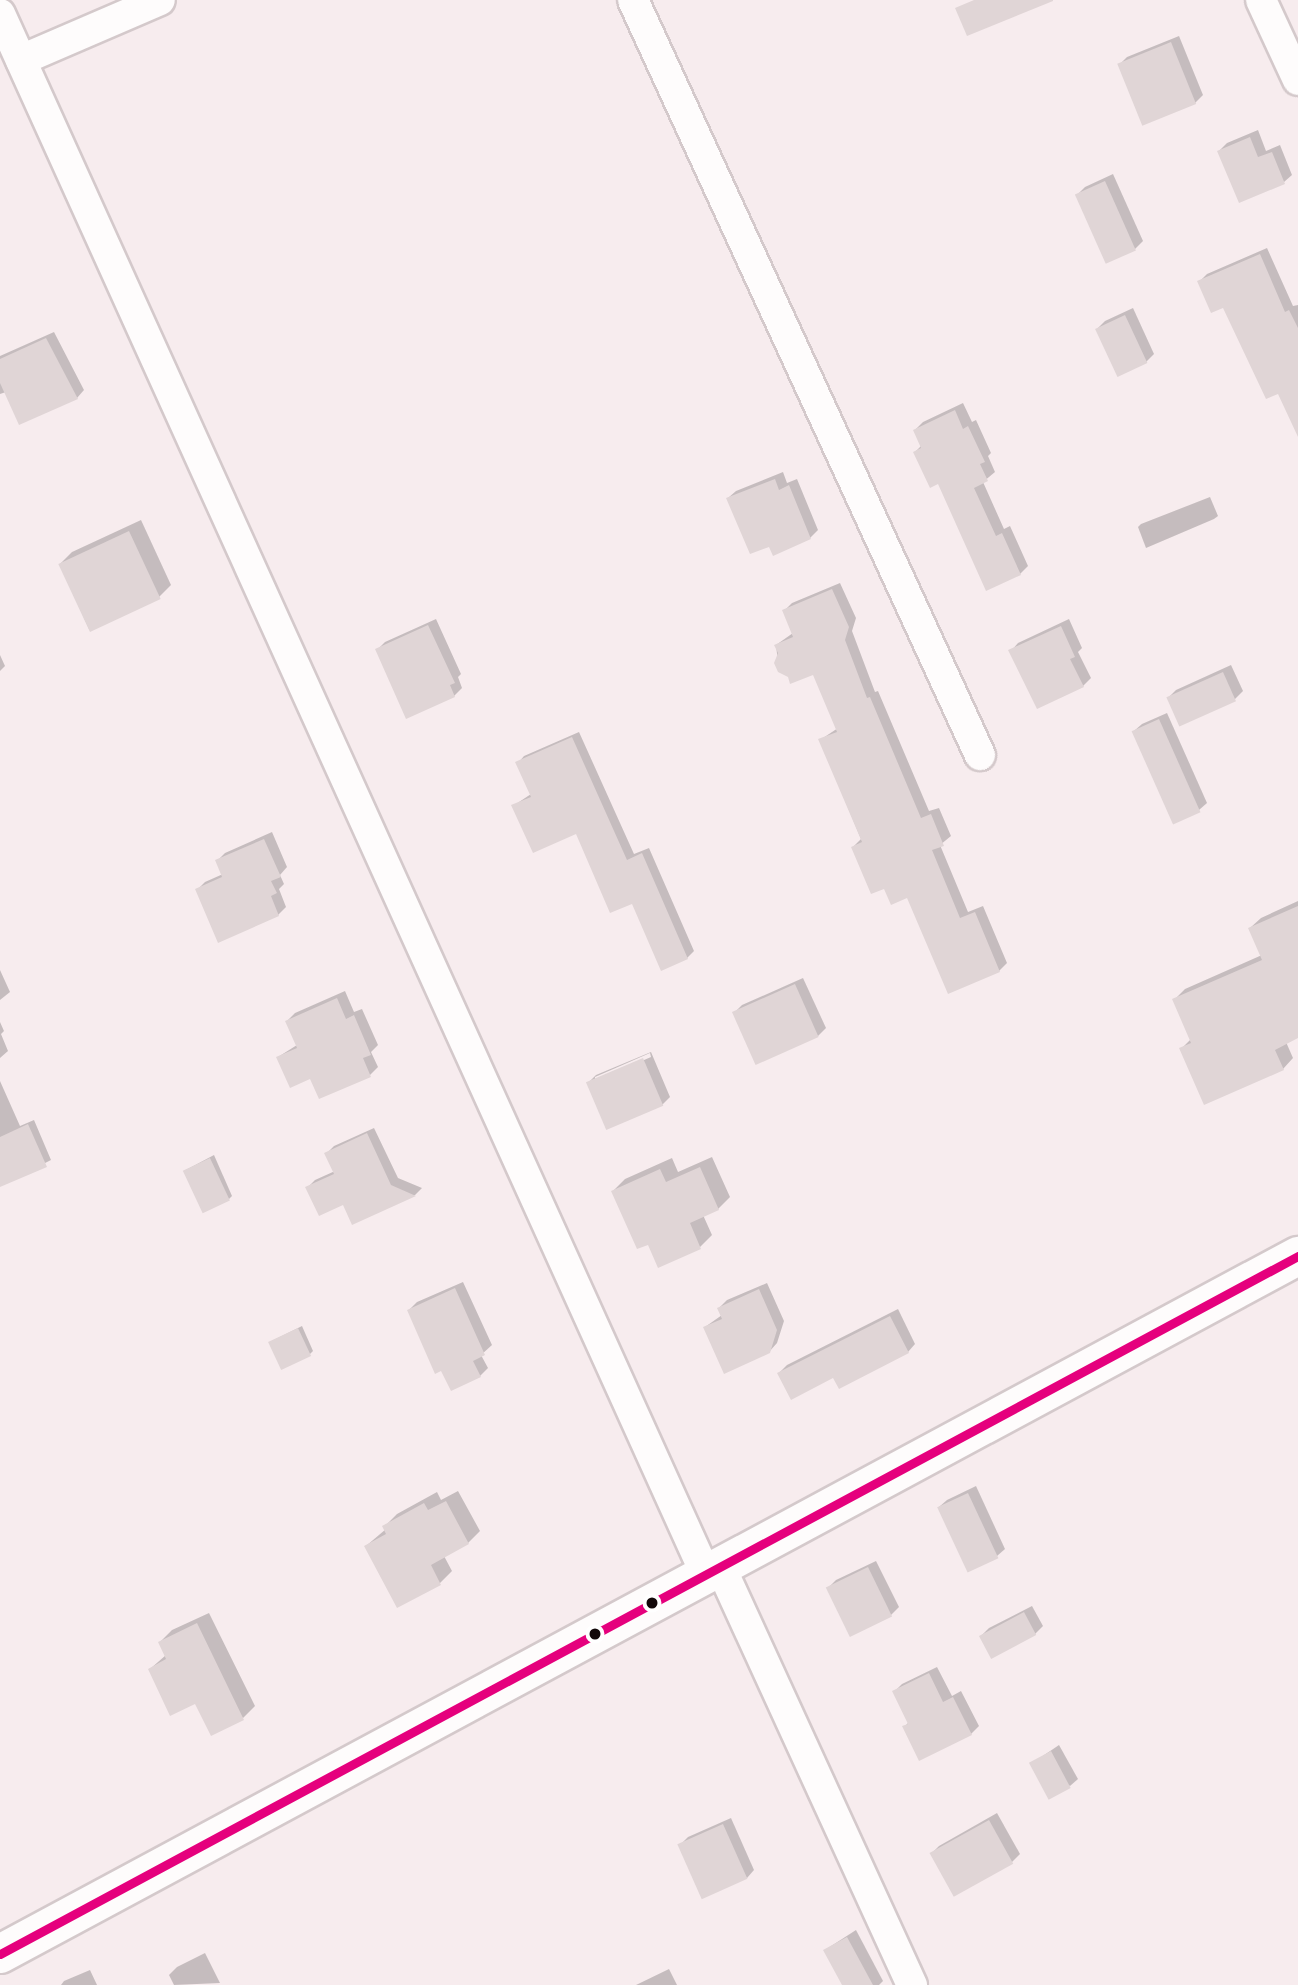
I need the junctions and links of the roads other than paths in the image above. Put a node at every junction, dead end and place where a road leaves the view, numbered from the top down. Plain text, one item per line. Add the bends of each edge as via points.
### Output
1 (160, 0) edge
2 (633, 0) edge
3 (1261, 0) edge
4 (0, 14) edge
5 (21, 60) junction
6 (1298, 80) edge
7 (980, 755) dead end
8 (1298, 1256) edge
9 (713, 1571) junction
10 (0, 1954) edge
11 (912, 1985) edge

1 - 5 street
2 - 7 street
3 - 6 street
4 - 5 street
5 - 9 street
8 - 9 street
9 - 10 street
9 - 11 street

